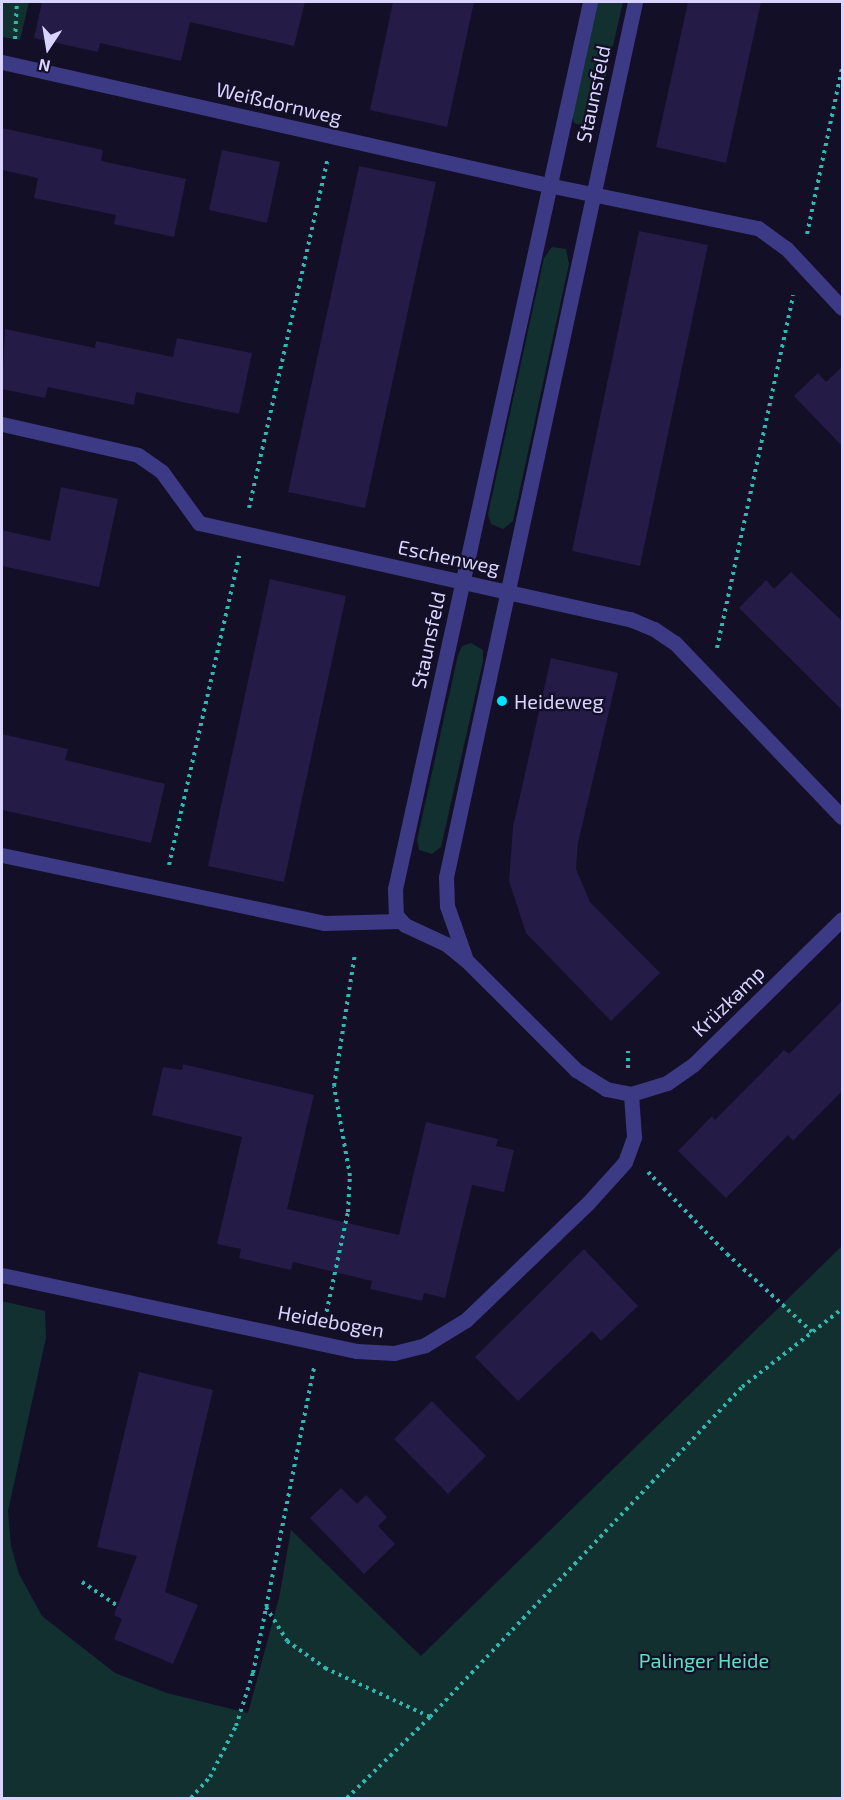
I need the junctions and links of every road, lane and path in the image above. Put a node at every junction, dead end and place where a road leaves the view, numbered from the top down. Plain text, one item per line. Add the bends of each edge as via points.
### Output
1 (17, 2) edge
2 (590, 2) edge
3 (635, 2) edge
4 (6, 62) edge
5 (843, 68) edge
6 (328, 159) dead end
7 (548, 185) junction
8 (593, 194) junction
9 (805, 241) dead end
10 (796, 284) dead end
11 (843, 308) edge
12 (2, 424) edge
13 (248, 513) dead end
14 (241, 545) dead end
15 (462, 581) junction
16 (507, 591) junction
17 (718, 641) dead end
18 (843, 817) edge
19 (2, 855) edge
20 (163, 889) junction
21 (843, 920) edge
22 (399, 921) junction
23 (355, 954) dead end
24 (466, 960) junction
25 (631, 1094) junction
26 (645, 1169) dead end
27 (2, 1275) edge
28 (843, 1310) edge
29 (812, 1332) junction
30 (320, 1343) junction
31 (82, 1582) dead end
32 (118, 1606) dead end
33 (266, 1607) junction
34 (430, 1717) junction
35 (191, 1798) edge
36 (347, 1798) edge

1 - 4 path via 17,25
2 - 7 street, Staunsfeld
3 - 8 street, Staunsfeld
4 - 7 street, Weißdornweg
5 - 9 path
6 - 13 path
7 - 8 street
7 - 15 street, Staunsfeld
8 - 11 street via 758,228 786,248
8 - 16 street, Staunsfeld
10 - 17 path
12 - 15 street, Eschenweg via 138,455 162,472 199,523
14 - 20 path
15 - 16 street, Eschenweg
15 - 22 street, Staunsfeld via 394,889
16 - 18 street, Eschenweg via 630,619 661,633
16 - 24 street, Staunsfeld via 446,877 447,906
19 - 20 street
20 - 22 street via 324,923
21 - 25 street, Krüzkamp via 694,1064 667,1083
22 - 24 street, Staunsfeld via 446,944
23 - 30 path via 334,1086 350,1176 348,1212
24 - 25 street, Staunsfeld via 576,1070 606,1089
25 - 30 street, Heidebogen via 634,1137 625,1162 588,1203 466,1320 425,1345 394,1353
26 - 29 path via 727,1254
27 - 30 street, Heidebogen
28 - 29 path
29 - 34 path via 742,1387
30 - 33 path
31 - 32 path
33 - 34 path via 287,1641 325,1668
33 - 35 path via 253,1673 236,1726 210,1777
34 - 36 path

